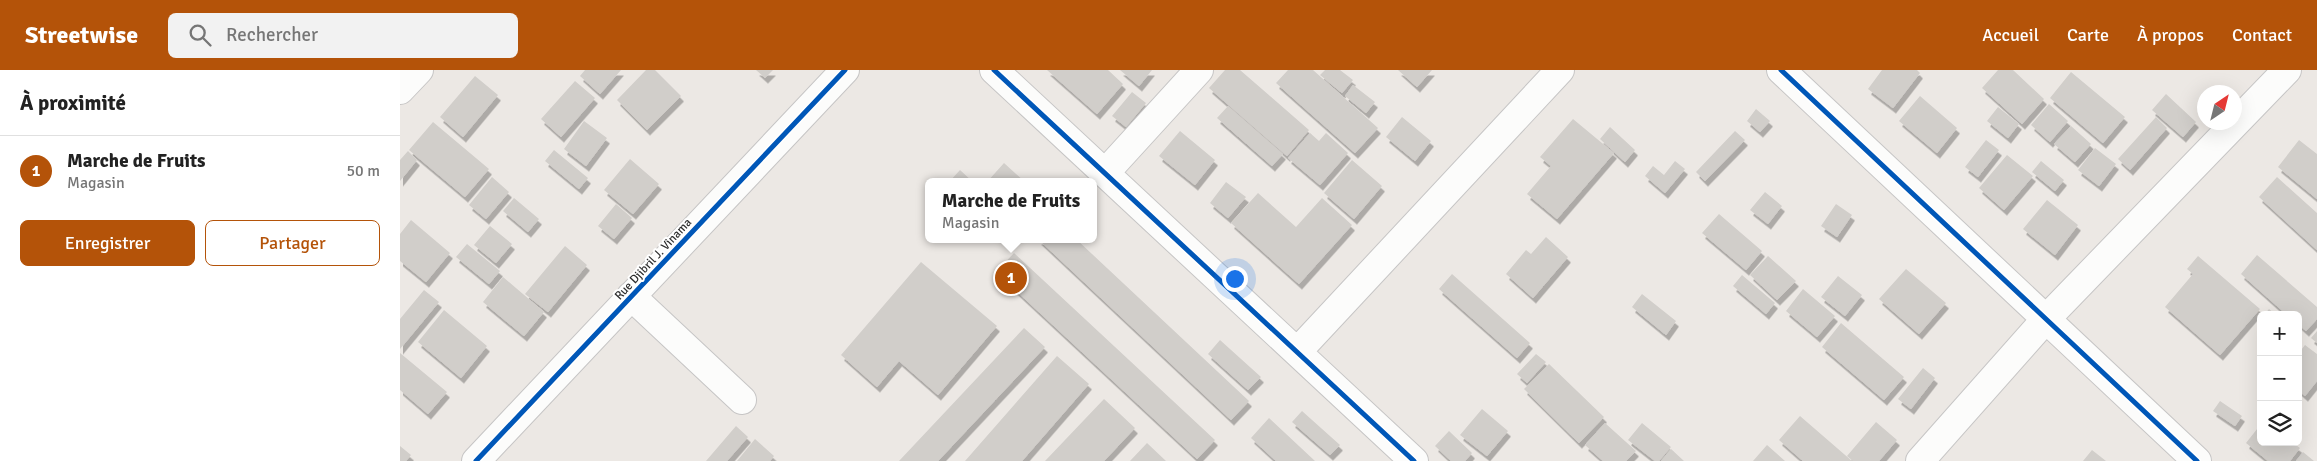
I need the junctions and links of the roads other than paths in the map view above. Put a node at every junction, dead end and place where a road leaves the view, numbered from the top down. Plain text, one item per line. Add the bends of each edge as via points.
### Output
1 (419, 70) edge
2 (844, 70) edge
3 (994, 70) edge
4 (1199, 70) edge
5 (1560, 70) edge
6 (1781, 70) edge
7 (2287, 70) edge
8 (400, 90) edge
9 (1105, 173) junction
10 (632, 296) junction
11 (2045, 320) junction
12 (1297, 352) junction
13 (742, 400) dead end
14 (476, 461) edge
15 (1414, 461) edge
16 (1920, 461) edge
17 (2197, 461) edge

1 - 8 street
2 - 10 street, Rue Djibril J. Vinama
3 - 9 street
4 - 9 street
5 - 12 street
6 - 11 street
7 - 11 street
9 - 12 street
10 - 13 street
10 - 14 street, Rue Djibril J. Vinama
11 - 16 street
11 - 17 street
12 - 15 street

